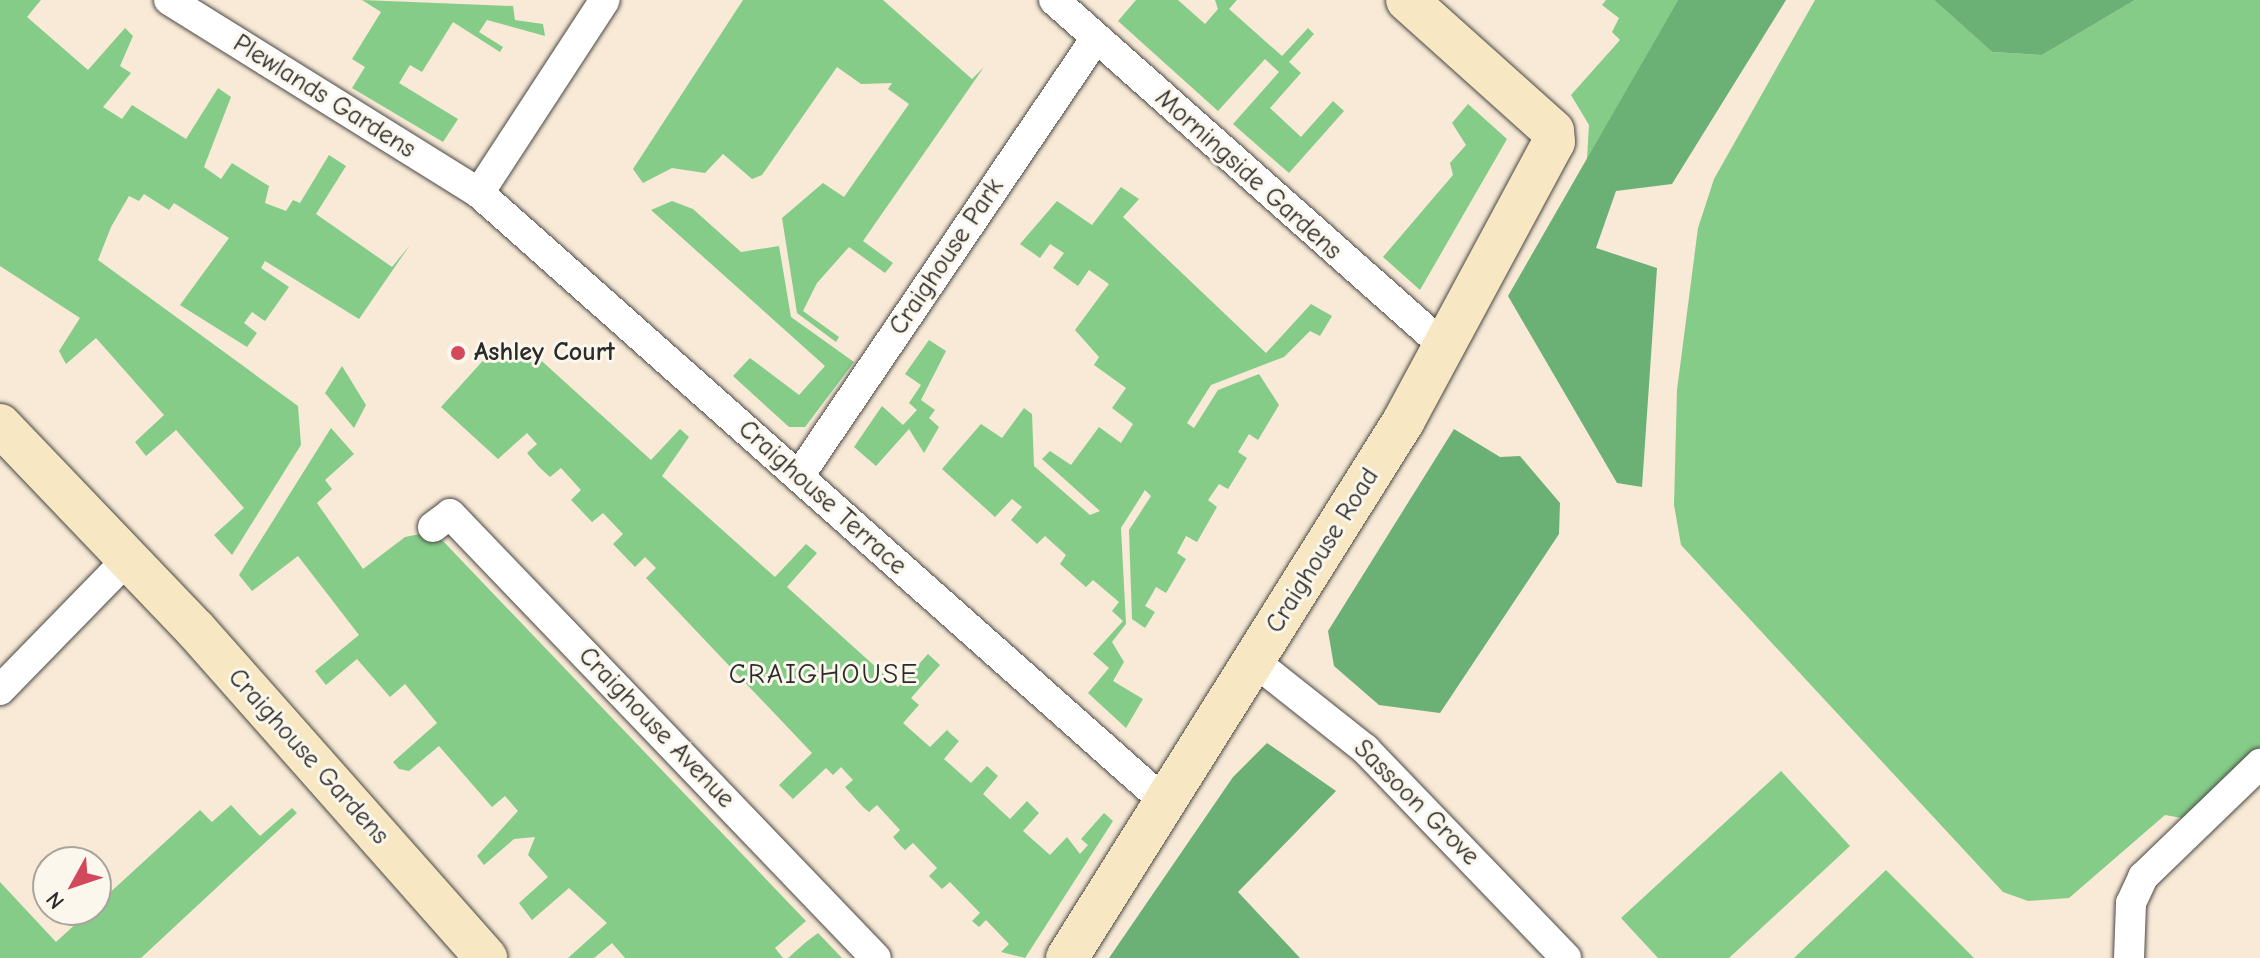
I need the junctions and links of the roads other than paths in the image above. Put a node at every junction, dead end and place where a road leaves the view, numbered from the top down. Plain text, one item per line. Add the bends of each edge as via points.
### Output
1 (169, 0) edge
2 (605, 0) edge
3 (1054, 0) edge
4 (1407, 0) edge
5 (1096, 38) junction
6 (479, 193) junction
7 (1445, 347) junction
8 (0, 425) edge
9 (799, 476) junction
10 (433, 527) dead end
11 (129, 558) junction
12 (1254, 661) junction
13 (0, 690) edge
14 (2260, 764) edge
15 (1165, 802) junction
16 (486, 958) edge
17 (876, 958) edge
18 (1067, 958) edge
19 (1566, 958) edge
20 (2129, 958) edge

1 - 6 street, Plewlands Gardens
2 - 6 street
3 - 5 street, Morningside Gardens
4 - 7 street, Craighouse Road via 1553,131 1554,142
5 - 7 street, Morningside Gardens
5 - 9 street, Craighouse Park
6 - 9 street, Craighouse Terrace
7 - 12 street, Craighouse Road
8 - 11 street, Craighouse Gardens
9 - 15 street, Craighouse Terrace
10 - 17 street, Craighouse Avenue via 450,514
11 - 13 street
11 - 16 street, Craighouse Gardens
12 - 15 street, Craighouse Road
12 - 19 street, Sassoon Grove via 1365,749
14 - 20 street via 2143,877 2131,903
15 - 18 street, Craighouse Road

